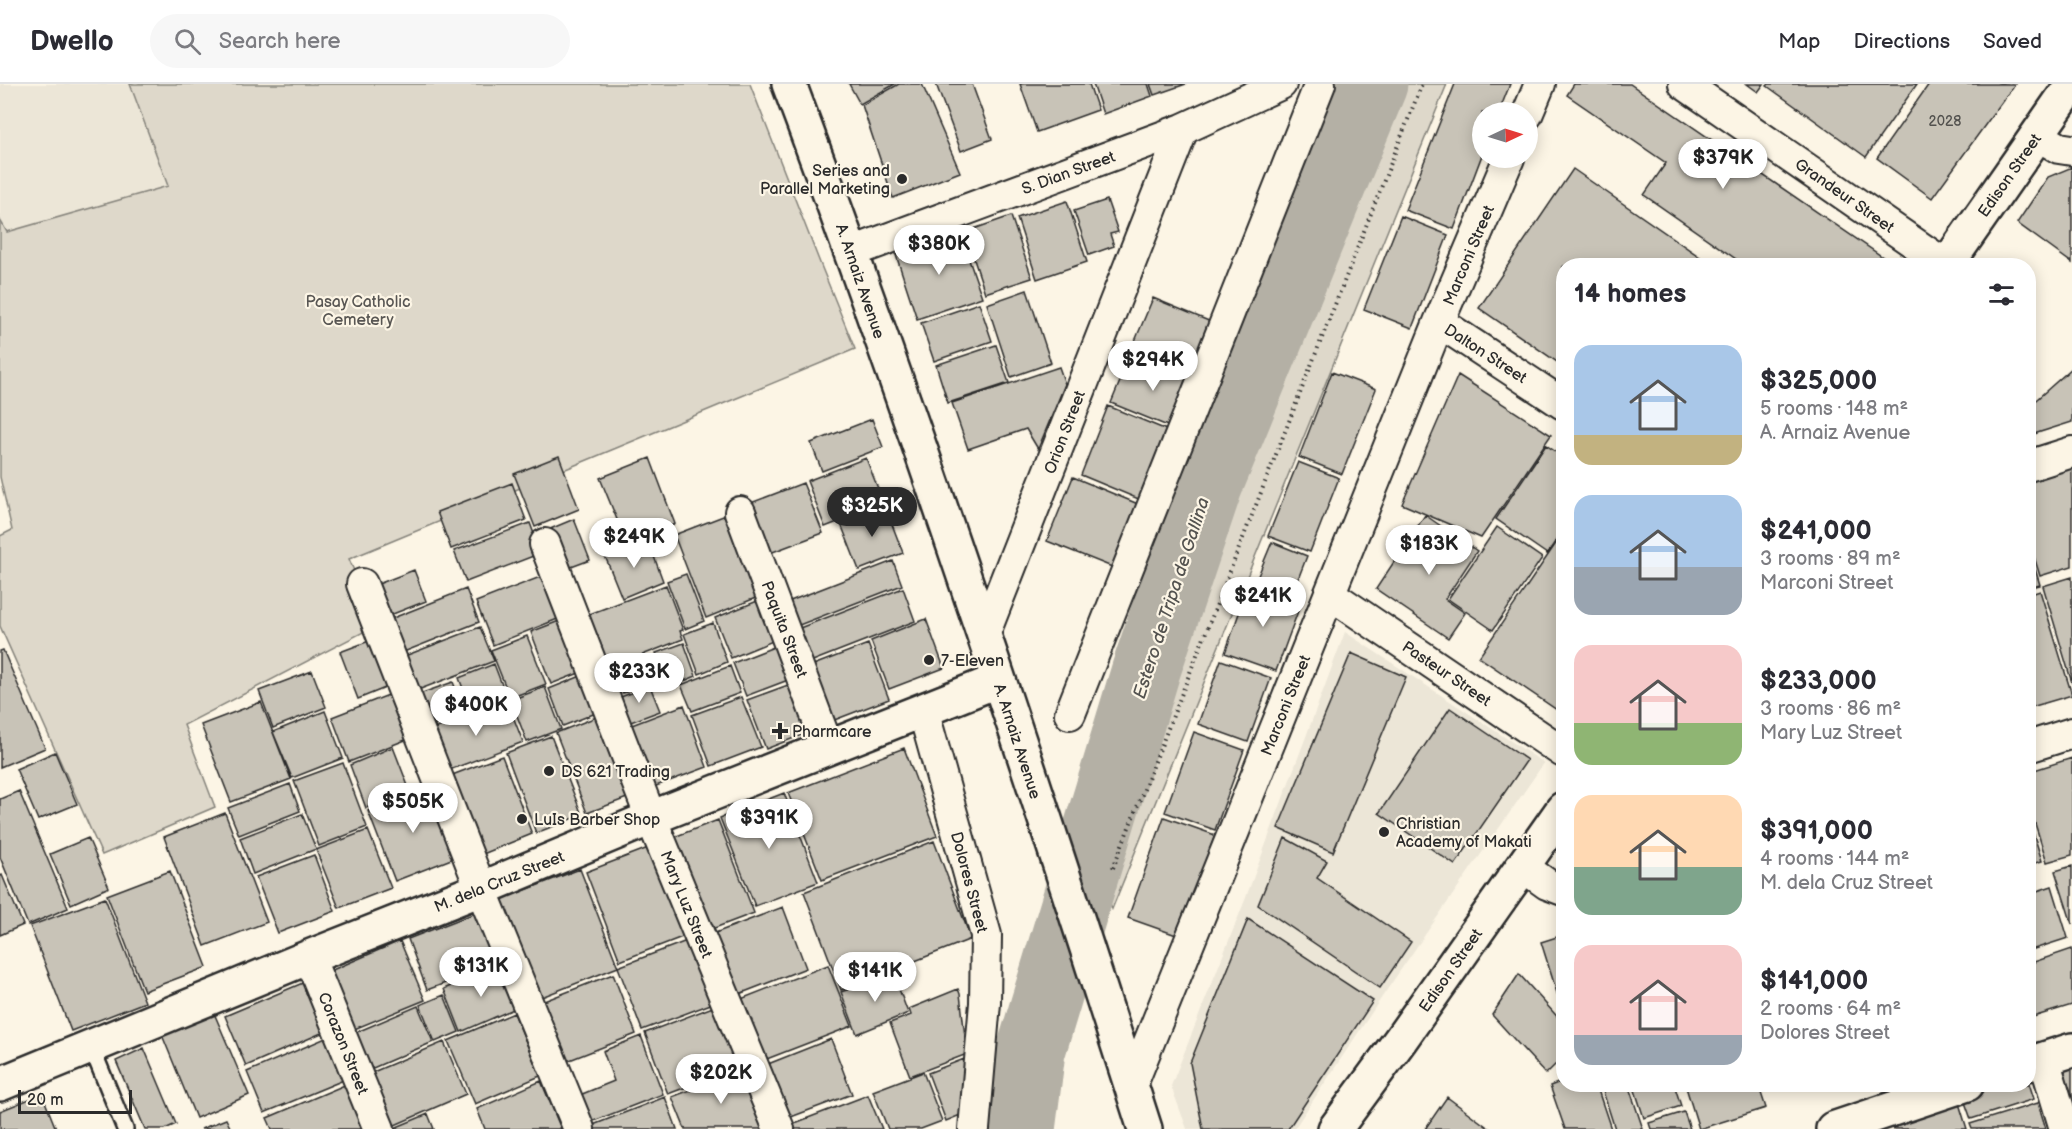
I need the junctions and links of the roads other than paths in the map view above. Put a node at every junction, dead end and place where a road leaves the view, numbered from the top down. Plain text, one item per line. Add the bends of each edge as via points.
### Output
1 (789, 84) edge
2 (1281, 84) edge
3 (1320, 84) edge
4 (1540, 84) edge
5 (1684, 84) edge
6 (2072, 85) edge
7 (1532, 102) edge
8 (1183, 129) junction
9 (2037, 135) junction
10 (2072, 150) edge
11 (1505, 168) edge
12 (852, 252) junction
13 (1936, 258) edge
14 (1951, 258) edge
15 (1439, 322) junction
16 (1556, 399) edge
17 (2072, 452) edge
18 (2036, 463) edge
19 (740, 512) dead end
20 (545, 544) dead end
21 (362, 584) dead end
22 (1330, 594) junction
23 (984, 634) junction
24 (999, 680) junction
25 (922, 710) junction
26 (1070, 714) dead end
27 (2072, 733) edge
28 (2036, 744) edge
29 (828, 747) junction
30 (1556, 747) edge
31 (651, 818) junction
32 (1556, 819) edge
33 (1522, 866) junction
34 (1556, 887) edge
35 (481, 889) junction
36 (309, 957) junction
37 (91, 1046) junction
38 (2048, 1058) edge
39 (0, 1084) edge
40 (1131, 1087) junction
41 (1947, 1092) edge
42 (1871, 1123) edge
43 (125, 1129) edge
44 (379, 1129) edge
45 (579, 1129) edge
46 (779, 1129) edge
47 (974, 1129) edge
48 (1144, 1129) edge
49 (1335, 1129) edge
50 (1833, 1129) edge
51 (2065, 1129) edge

1 - 12 main road, A. Arnaiz Avenue
2 - 8 street, S. Dian Street
3 - 26 street
4 - 7 street
5 - 13 street, Grandeur Street
6 - 9 main road, Edison Street
8 - 12 street, S. Dian Street
8 - 23 street, Orion Street
9 - 10 street via 2059,148
9 - 14 main road, Edison Street
11 - 15 street, Marconi Street
12 - 23 main road, A. Arnaiz Avenue
15 - 16 street, Dalton Street
15 - 22 street, Marconi Street
17 - 18 street
19 - 29 street, Paquita Street
20 - 31 street, Mary Luz Street
21 - 35 street
22 - 30 street, Pasteur Street
22 - 40 street, Marconi Street
23 - 24 main road, A. Arnaiz Avenue
24 - 25 main road, M. dela Cruz Street
24 - 40 main road, A. Arnaiz Avenue
25 - 29 main road, M. dela Cruz Street
25 - 47 street, Dolores Street via 986,935 985,1003
27 - 28 street
29 - 31 main road, M. dela Cruz Street
31 - 35 main road, M. dela Cruz Street
31 - 46 street, Mary Luz Street
32 - 33 main road, Edison Street
33 - 34 street
33 - 49 main road, Edison Street
35 - 36 main road, M. dela Cruz Street
35 - 45 street
36 - 37 main road, M. dela Cruz Street
36 - 44 street, Corazon Street
37 - 39 main road, M. dela Cruz Street
37 - 43 lane
38 - 51 street
40 - 48 main road, A. Arnaiz Avenue
41 - 42 main road
42 - 50 main road

